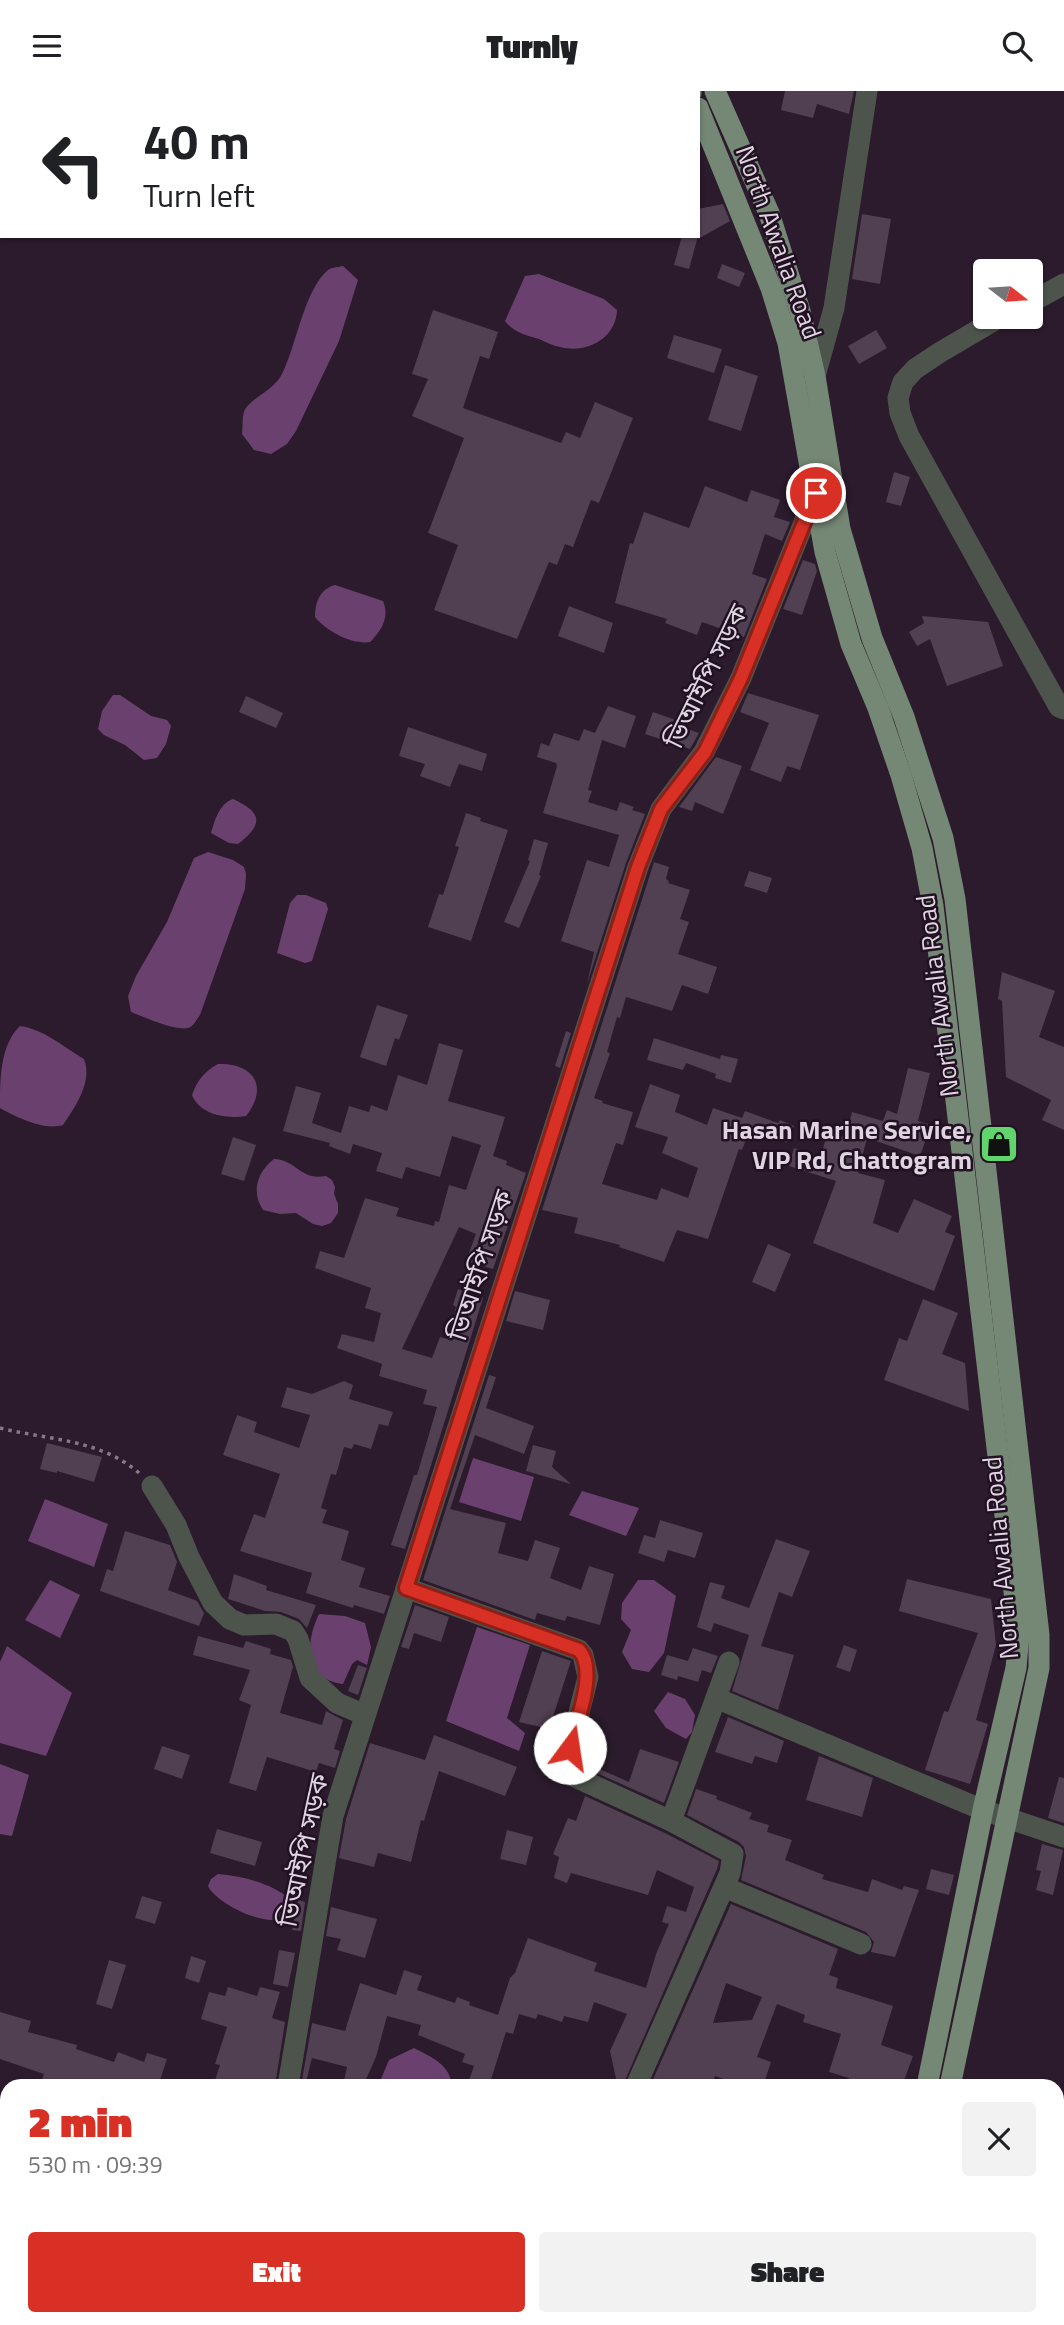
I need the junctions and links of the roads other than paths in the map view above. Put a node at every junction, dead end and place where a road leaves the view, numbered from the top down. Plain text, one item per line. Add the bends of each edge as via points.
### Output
1 (715, 91) edge
2 (867, 91) edge
3 (700, 113) edge
4 (1064, 284) edge
5 (1043, 295) edge
6 (980, 329) edge
7 (815, 376) junction
8 (816, 493) junction
9 (1064, 709) edge
10 (152, 1486) road end
11 (406, 1588) junction
12 (729, 1663) dead end
13 (716, 1698) junction
14 (365, 1715) junction
15 (983, 1810) junction
16 (1006, 1818) junction
17 (671, 1821) junction
18 (1064, 1837) edge
19 (724, 1887) junction
20 (861, 1944) dead end
21 (289, 2079) edge
22 (639, 2079) edge
23 (928, 2079) edge
24 (951, 2079) edge

1 - 7 main road, North Awalia Road via 769,213
2 - 7 street via 834,308
3 - 8 main road, North Awalia Road via 771,288 788,343
4 - 5 street
6 - 9 street via 915,369 903,382 900,413
7 - 16 main road, North Awalia Road via 846,553 943,838 955,899 1039,1635 1039,1668
8 - 11 street, ভিআইপি সড়ক via 741,678 705,752 661,809 638,867
8 - 15 main road, North Awalia Road via 825,552 851,644 878,708 922,848 934,920 1019,1634 1016,1668
10 - 14 street via 213,1603 244,1625 276,1624 293,1631 310,1678 337,1703
11 - 14 street, ভিআইপি সড়ক
11 - 17 street via 579,1650 588,1677 564,1772
12 - 13 street
13 - 15 street
13 - 17 street
14 - 21 street, ভিআইপি সড়ক via 333,1816
15 - 16 street
15 - 23 main road, North Awalia Road
16 - 18 street
16 - 24 main road, North Awalia Road
17 - 19 street via 733,1854
19 - 20 street
19 - 22 street

